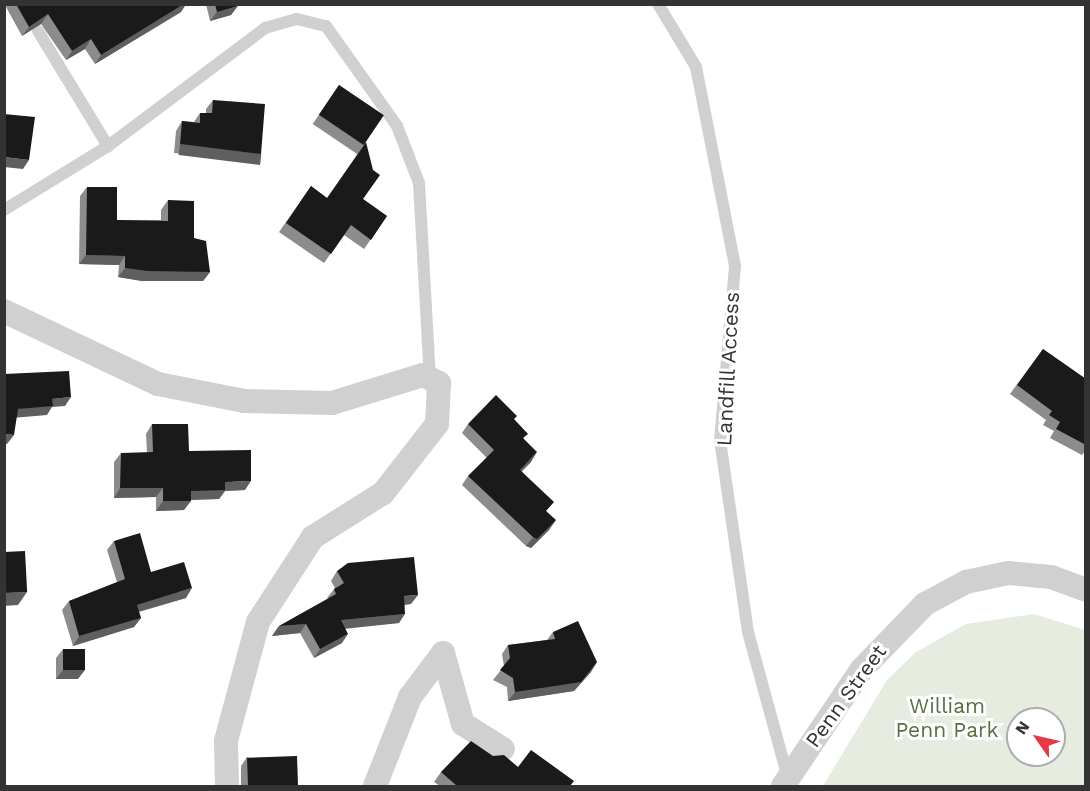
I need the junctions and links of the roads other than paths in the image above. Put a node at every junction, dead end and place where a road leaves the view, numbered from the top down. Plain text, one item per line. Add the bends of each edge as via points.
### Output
1 (658, 4) edge
2 (38, 31) edge
3 (108, 146) junction
4 (4, 210) edge
5 (4, 311) edge
6 (430, 379) junction
7 (1086, 590) edge
8 (503, 749) dead end
9 (785, 782) edge
10 (226, 786) edge
11 (375, 786) edge

1 - 9 lane, Landfill Access via 696,67 735,266 720,440 748,633
2 - 3 lane
3 - 4 lane
3 - 6 lane via 265,28 297,19 326,27 397,126 419,183
5 - 6 street via 158,384 244,401 332,403 423,375
6 - 10 street via 438,383 436,424 383,493 313,537 258,622 226,741
7 - 9 street, Penn Street via 1051,577 1008,573 966,582 926,604 862,669
8 - 11 street via 463,724 443,653 410,697

